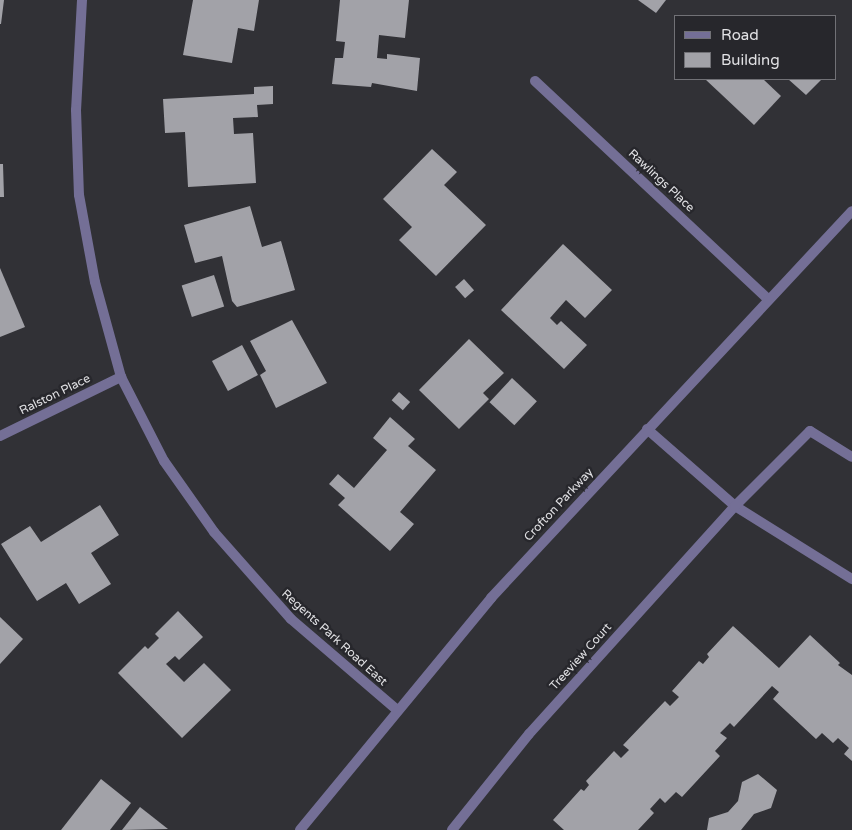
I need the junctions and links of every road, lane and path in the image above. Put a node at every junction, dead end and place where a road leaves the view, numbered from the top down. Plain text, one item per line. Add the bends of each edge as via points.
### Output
1 (82, 0) edge
2 (535, 81) dead end
3 (852, 211) edge
4 (769, 300) junction
5 (121, 377) junction
6 (646, 429) junction
7 (0, 436) edge
8 (852, 457) edge
9 (735, 506) junction
10 (852, 578) edge
11 (397, 710) junction
12 (300, 830) edge
13 (452, 830) edge

1 - 5 street, Regents Park Road East via 76,110 79,195 95,282
2 - 4 street, Rawlings Place
3 - 4 street, Crofton Parkway
4 - 6 street, Crofton Parkway
5 - 7 street, Ralston Place
5 - 11 street, Regents Park Road East via 164,461 214,532 291,619
6 - 9 street
6 - 11 street, Crofton Parkway via 491,598
8 - 9 street, Treeview Court via 810,431
9 - 10 street
9 - 13 street, Treeview Court via 529,734
11 - 12 street, Crofton Parkway

